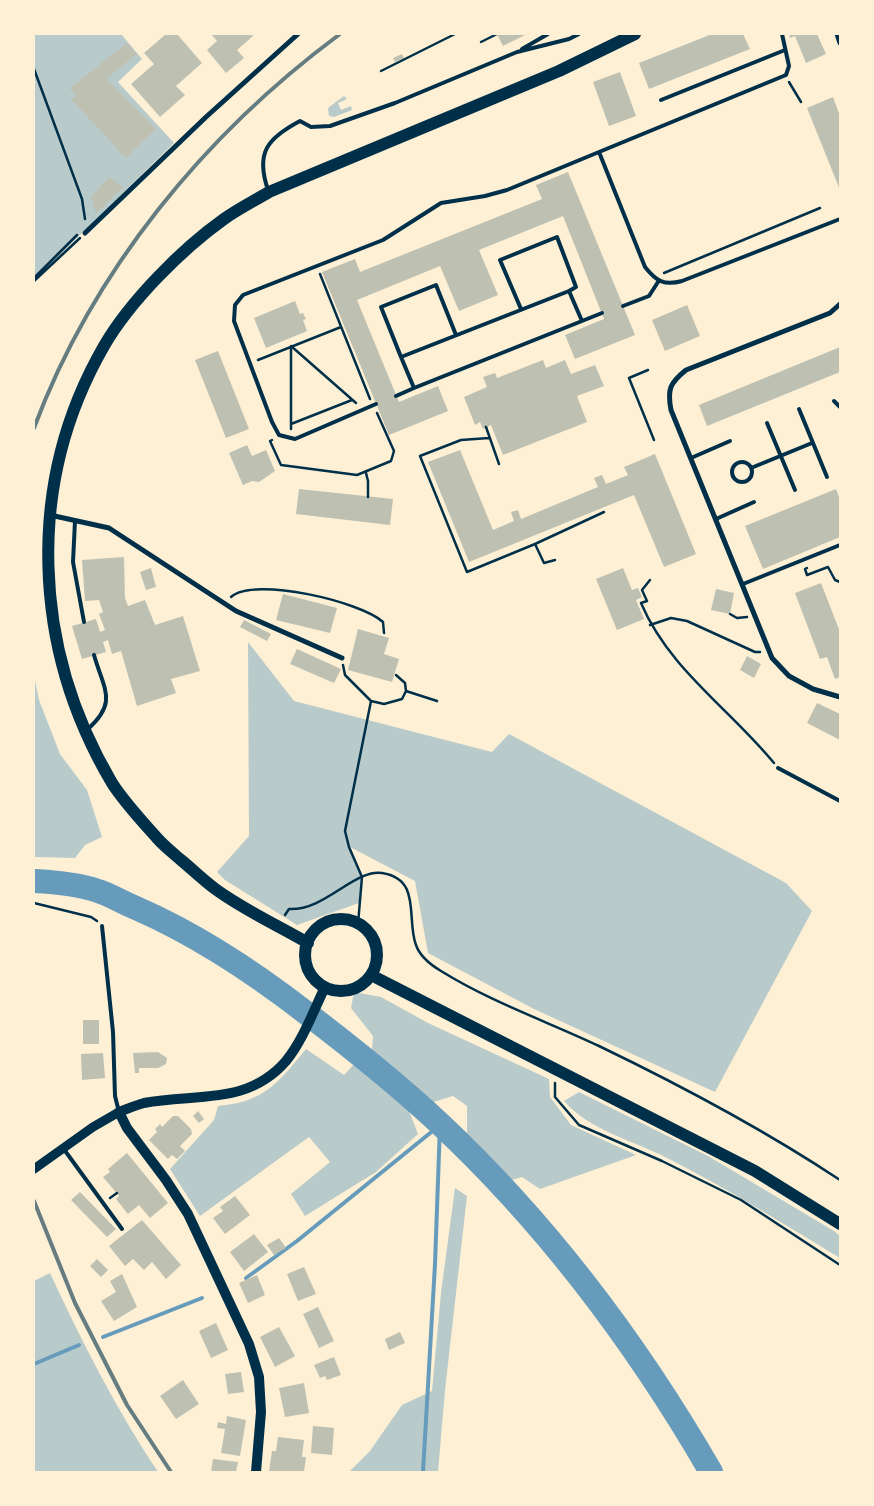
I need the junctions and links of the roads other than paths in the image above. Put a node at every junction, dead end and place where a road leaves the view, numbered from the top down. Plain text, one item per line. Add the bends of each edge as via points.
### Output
1 (298, 34) edge
2 (548, 34) edge
3 (579, 34) edge
4 (635, 34) edge
5 (782, 34) edge
6 (837, 34) edge
7 (840, 43) edge
8 (785, 50) junction
9 (518, 52) junction
10 (661, 100) dead end
11 (599, 152) junction
12 (268, 192) junction
13 (840, 219) edge
14 (85, 231) road end
15 (658, 282) junction
16 (569, 290) junction
17 (840, 304) edge
18 (623, 306) dead end
19 (521, 309) junction
20 (602, 313) dead end
21 (582, 321) junction
22 (456, 335) junction
23 (401, 357) junction
24 (414, 388) junction
25 (396, 396) dead end
26 (834, 401) dead end
27 (375, 405) road end
28 (840, 407) edge
29 (799, 410) dead end
30 (767, 423) dead end
31 (730, 441) dead end
32 (812, 443) junction
33 (780, 456) junction
34 (691, 458) junction
35 (751, 468) junction
36 (827, 477) dead end
37 (794, 490) dead end
38 (754, 502) dead end
39 (50, 515) junction
40 (716, 518) junction
41 (75, 521) junction
42 (840, 545) edge
43 (743, 584) junction
44 (84, 622) dead end
45 (94, 656) dead end
46 (342, 658) road end
47 (840, 697) edge
48 (85, 731) junction
49 (778, 768) road end
50 (840, 801) edge
51 (102, 926) road end
52 (308, 943) junction
53 (371, 975) junction
54 (325, 987) junction
55 (119, 1112) junction
56 (63, 1148) junction
57 (34, 1169) edge
58 (840, 1224) edge
59 (122, 1228) dead end
60 (256, 1472) edge

1 - 14 street
2 - 9 lane
3 - 9 lane
4 - 12 main road via 560,70
5 - 8 lane
6 - 7 street
8 - 10 lane
8 - 11 lane via 789,66 786,76
9 - 12 lane via 330,126 311,127 300,121 281,131 273,137 264,153 263,172
11 - 15 lane via 645,267
11 - 27 lane via 507,190 441,203 383,240 256,289 235,305 234,322 279,435 296,439
12 - 39 main road via 224,219 181,255 132,307 104,346 66,434
13 - 15 lane via 682,281
15 - 18 lane via 649,296
16 - 19 lane
16 - 19 lane via 576,287 557,237 500,260
16 - 21 lane
17 - 34 street via 830,313 686,370 673,380 668,395 671,410
19 - 22 lane
20 - 21 lane
21 - 24 lane
22 - 23 lane
22 - 23 lane via 436,285 427,288 381,307
23 - 24 lane
24 - 25 lane
26 - 28 lane
29 - 32 lane
30 - 33 lane
31 - 34 lane
32 - 33 lane
32 - 36 lane
33 - 35 lane
33 - 37 lane
34 - 40 street
35 - 35 lane via 747,463 739,463 733,469 734,478 746,482 752,475
38 - 40 lane
39 - 41 street
39 - 48 main road via 51,608 58,650
40 - 43 street
41 - 44 lane via 73,562
41 - 46 street via 109,528 236,611
42 - 43 lane
43 - 47 street via 771,653 789,676 813,689
45 - 48 lane via 108,703 102,716
48 - 52 main road via 113,784 159,840 214,888
49 - 50 lane
51 - 55 lane via 113,1032 115,1096
52 - 53 main road via 323,924 334,920 358,924 368,931 377,952
52 - 54 main road via 306,958 310,973
53 - 54 main road via 350,990 335,991
53 - 58 main road via 755,1171
54 - 55 main road via 301,1037 286,1061 268,1079 238,1093 143,1104
55 - 56 street
55 - 60 main road via 188,1214 249,1344 259,1377 262,1412
56 - 57 street
56 - 59 lane

